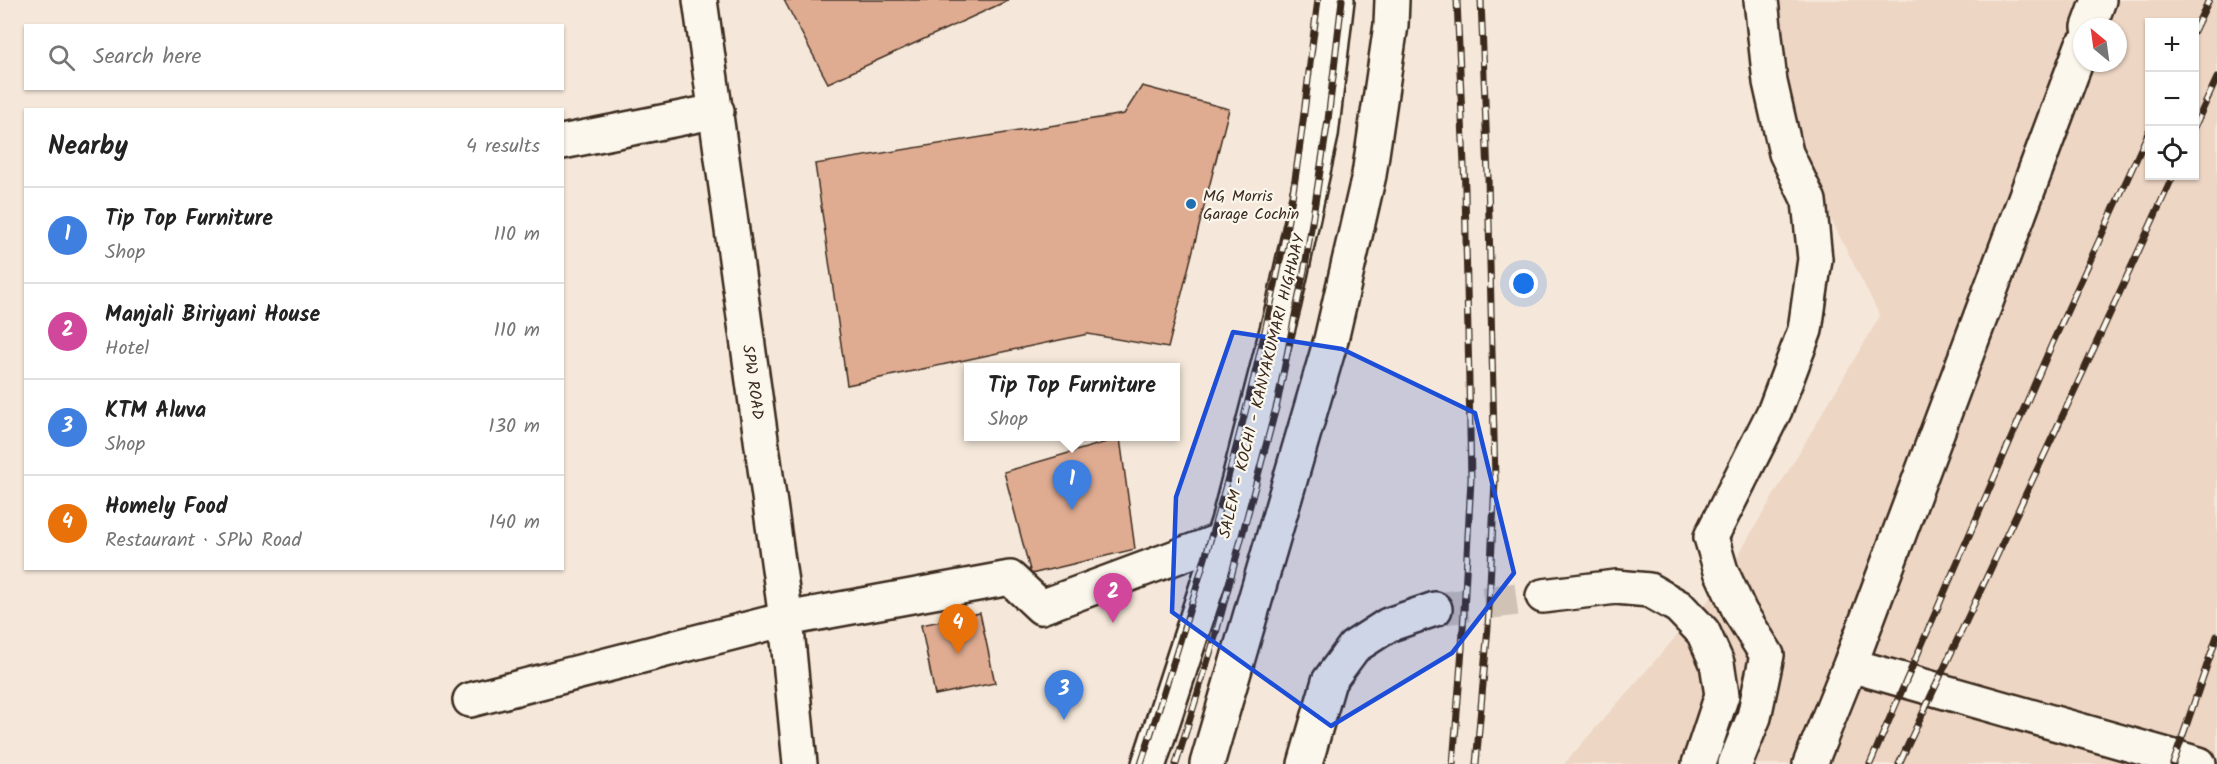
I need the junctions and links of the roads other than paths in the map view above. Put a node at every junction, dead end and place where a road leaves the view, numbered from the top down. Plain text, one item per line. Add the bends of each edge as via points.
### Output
1 (700, 0) edge
2 (1337, 0) edge
3 (1392, 0) edge
4 (1761, 0) edge
5 (2099, 0) edge
6 (2092, 18) edge
7 (2073, 70) edge
8 (717, 111) junction
9 (564, 142) edge
10 (1222, 540) junction
11 (1543, 596) tunnel mouth
12 (1435, 609) tunnel mouth
13 (786, 619) junction
14 (1850, 664) junction
15 (470, 700) dead end
16 (800, 764) edge
17 (1149, 764) edge
18 (1207, 764) edge
19 (1305, 764) edge
20 (1699, 764) edge
21 (1735, 764) edge
22 (1810, 764) edge
23 (2199, 764) edge

1 - 8 main road, SPW ROAD
2 - 10 main road, SALEM - KOCHI - KANYAKUMARI HIGHWAY via 1322,135 1284,303
3 - 18 main road via 1369,175 1331,340
4 - 21 main road via 1770,82 1786,153 1809,201 1815,259 1805,330 1779,400 1712,537 1721,572 1767,656 1754,717
5 - 6 main road
7 - 14 main road
8 - 9 main road
8 - 13 main road, SPW ROAD
10 - 13 main road via 1041,607 1010,579
10 - 17 main road, SALEM - KOCHI - KANYAKUMARI HIGHWAY
11 - 20 main road via 1616,587 1649,590 1679,607 1703,632 1717,663 1722,694
12 - 19 main road via 1388,626 1354,647 1329,681
13 - 15 main road
13 - 16 main road, SPW ROAD
14 - 22 main road
14 - 23 main road

